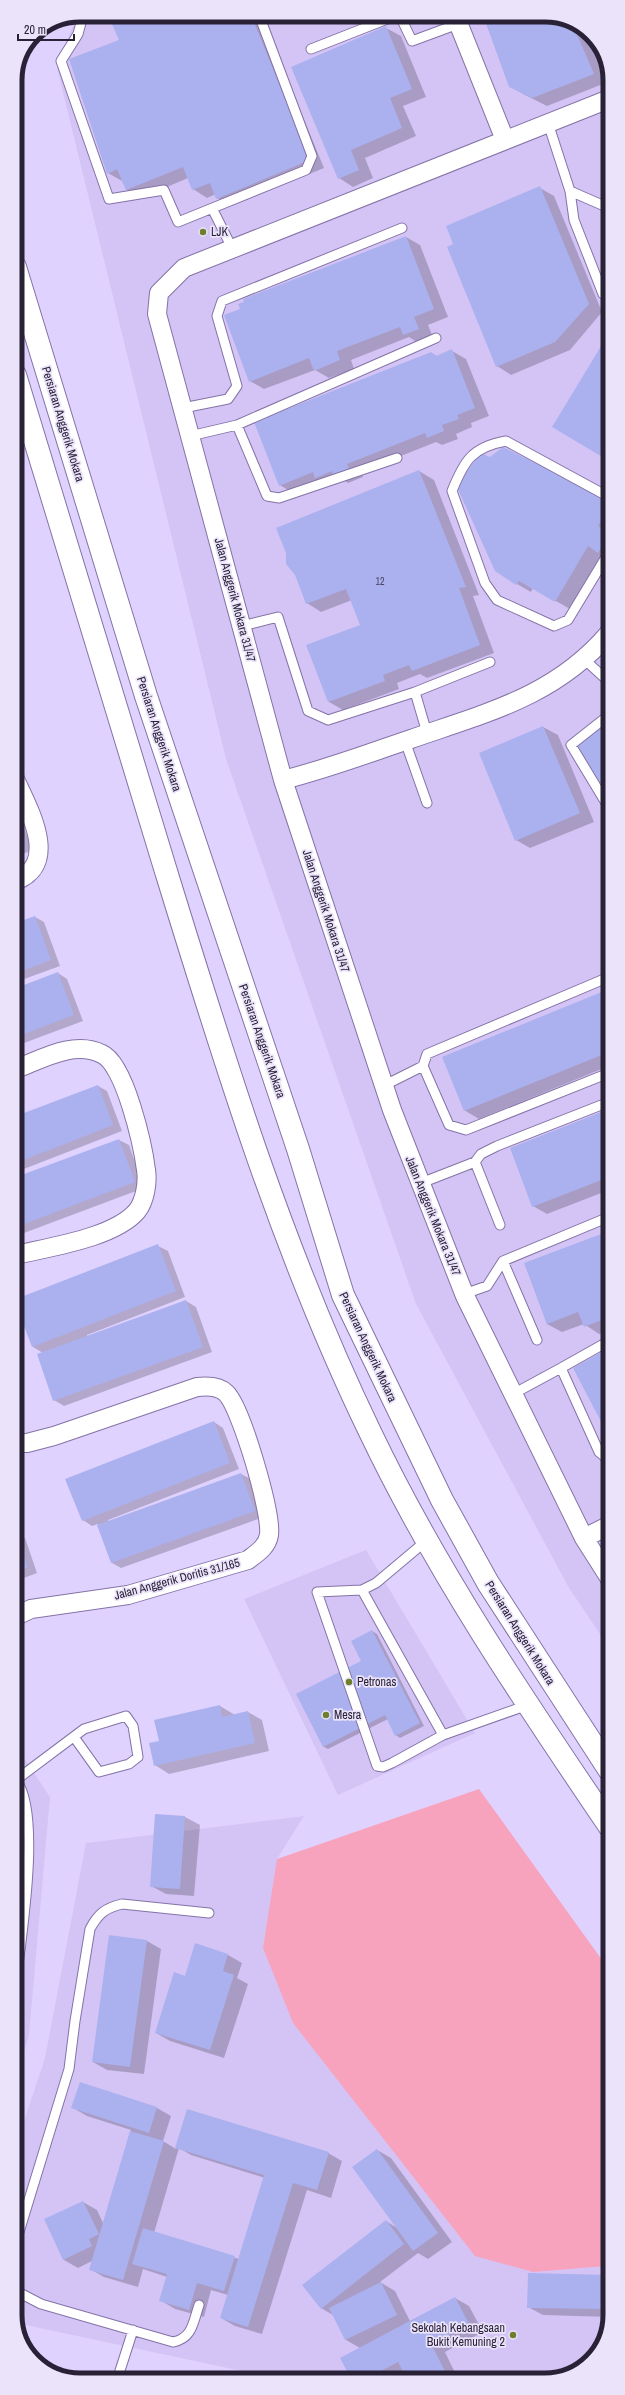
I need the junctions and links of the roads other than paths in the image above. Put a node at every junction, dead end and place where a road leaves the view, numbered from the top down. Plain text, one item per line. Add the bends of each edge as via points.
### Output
1 (81, 22) edge
2 (262, 22) edge
3 (380, 22) edge
4 (403, 22) edge
5 (452, 22) edge
6 (457, 22) edge
7 (311, 49) dead end
8 (603, 101) edge
9 (548, 123) junction
10 (505, 140) junction
11 (570, 192) junction
12 (603, 206) edge
13 (213, 210) junction
14 (402, 228) dead end
15 (232, 248) junction
16 (22, 290) edge
17 (603, 294) edge
18 (436, 338) dead end
19 (22, 398) edge
20 (182, 408) junction
21 (237, 425) junction
22 (190, 436) junction
23 (397, 458) dead end
24 (603, 494) edge
25 (603, 562) edge
26 (242, 626) junction
27 (603, 640) edge
28 (585, 660) junction
29 (490, 662) dead end
30 (603, 676) edge
31 (415, 692) junction
32 (603, 720) edge
33 (427, 733) junction
34 (405, 741) junction
35 (283, 780) junction
36 (22, 795) edge
37 (603, 798) edge
38 (427, 803) dead end
39 (22, 878) edge
40 (603, 981) edge
41 (423, 1066) junction
42 (22, 1067) edge
43 (603, 1076) edge
44 (383, 1086) junction
45 (603, 1104) edge
46 (475, 1162) junction
47 (420, 1183) junction
48 (603, 1219) edge
49 (500, 1226) dead end
50 (22, 1254) edge
51 (503, 1261) junction
52 (464, 1294) junction
53 (537, 1340) dead end
54 (603, 1344) edge
55 (561, 1368) junction
56 (513, 1394) junction
57 (22, 1443) edge
58 (603, 1455) edge
59 (603, 1528) edge
60 (584, 1538) junction
61 (426, 1541) junction
62 (603, 1569) edge
63 (362, 1590) junction
64 (22, 1614) edge
65 (528, 1705) junction
66 (443, 1735) junction
67 (74, 1737) junction
68 (603, 1760) edge
69 (22, 1776) edge
70 (22, 1792) edge
71 (603, 1817) edge
72 (209, 1913) dead end
73 (22, 1928) edge
74 (22, 2222) edge
75 (22, 2294) edge
76 (199, 2304) dead end
77 (132, 2330) junction
78 (119, 2373) edge

1 - 13 lane via 78,34 61,61 109,199 164,190 178,222
2 - 13 lane via 312,156 306,170
3 - 7 lane
4 - 5 lane via 412,41
6 - 10 street
8 - 9 street, Jalan Anggerik Mokara 31/47
9 - 10 street, Jalan Anggerik Mokara 31/47
9 - 11 lane
10 - 15 street, Jalan Anggerik Mokara 31/47
11 - 12 lane
11 - 17 lane via 574,220
13 - 15 lane
14 - 20 lane via 222,301 217,316 237,386 228,398
15 - 20 street, Jalan Anggerik Mokara 31/47 via 184,268 159,293 157,314
16 - 68 main road, Persiaran Anggerik Mokara via 146,696 298,1149 343,1295 392,1401 457,1528 492,1589
18 - 21 lane
19 - 61 main road via 218,1044 262,1172 316,1310 370,1434
20 - 22 street, Jalan Anggerik Mokara 31/47
21 - 22 lane
21 - 23 lane via 267,496 279,498
22 - 26 street, Jalan Anggerik Mokara 31/47
24 - 25 lane via 506,441 488,444 463,463 452,491 485,583 497,600 554,626 568,620
26 - 31 lane via 278,617 308,711 328,720
26 - 35 street, Jalan Anggerik Mokara 31/47
27 - 28 street
28 - 30 lane
28 - 33 street via 542,689
29 - 31 lane
31 - 33 lane
32 - 37 lane via 571,745
33 - 34 street
34 - 35 street
34 - 38 lane
35 - 44 street, Jalan Anggerik Mokara 31/47
36 - 39 street via 35,826 39,846 33,869
40 - 41 lane via 427,1054
41 - 43 lane via 449,1125 466,1130
41 - 44 lane
42 - 50 street via 66,1050 89,1049 104,1054 117,1068 122,1079 137,1128 146,1171 146,1189 137,1210 117,1225 98,1235
44 - 47 street, Jalan Anggerik Mokara 31/47
45 - 46 lane via 496,1146 481,1154
46 - 47 lane
46 - 49 lane
47 - 52 street, Jalan Anggerik Mokara 31/47
48 - 51 lane
51 - 52 lane via 487,1286
51 - 53 lane
52 - 56 street, Jalan Anggerik Mokara 31/47
54 - 55 lane
55 - 56 lane
55 - 58 lane
56 - 60 street, Jalan Anggerik Mokara 31/47
57 - 64 street, Jalan Anggerik Doritis 31/165 via 54,1436 197,1387 208,1386 221,1390 234,1403 241,1420 266,1510 269,1535 264,1547 248,1560 128,1595
59 - 60 street
60 - 62 street, Jalan Anggerik Mokara 31/47
61 - 63 lane via 376,1583
61 - 65 main road
63 - 66 lane
63 - 66 lane via 318,1592 377,1766 383,1767
65 - 66 lane
65 - 71 main road
67 - 67 lane via 84,1729 126,1716 134,1726 138,1756 129,1764 99,1772
67 - 69 lane
70 - 73 lane via 26,1812 29,1867
72 - 74 lane via 122,1904 109,1907 97,1916 90,1929 69,2069
75 - 77 lane via 41,2304
76 - 77 lane via 190,2332 183,2340 173,2342
77 - 78 lane

